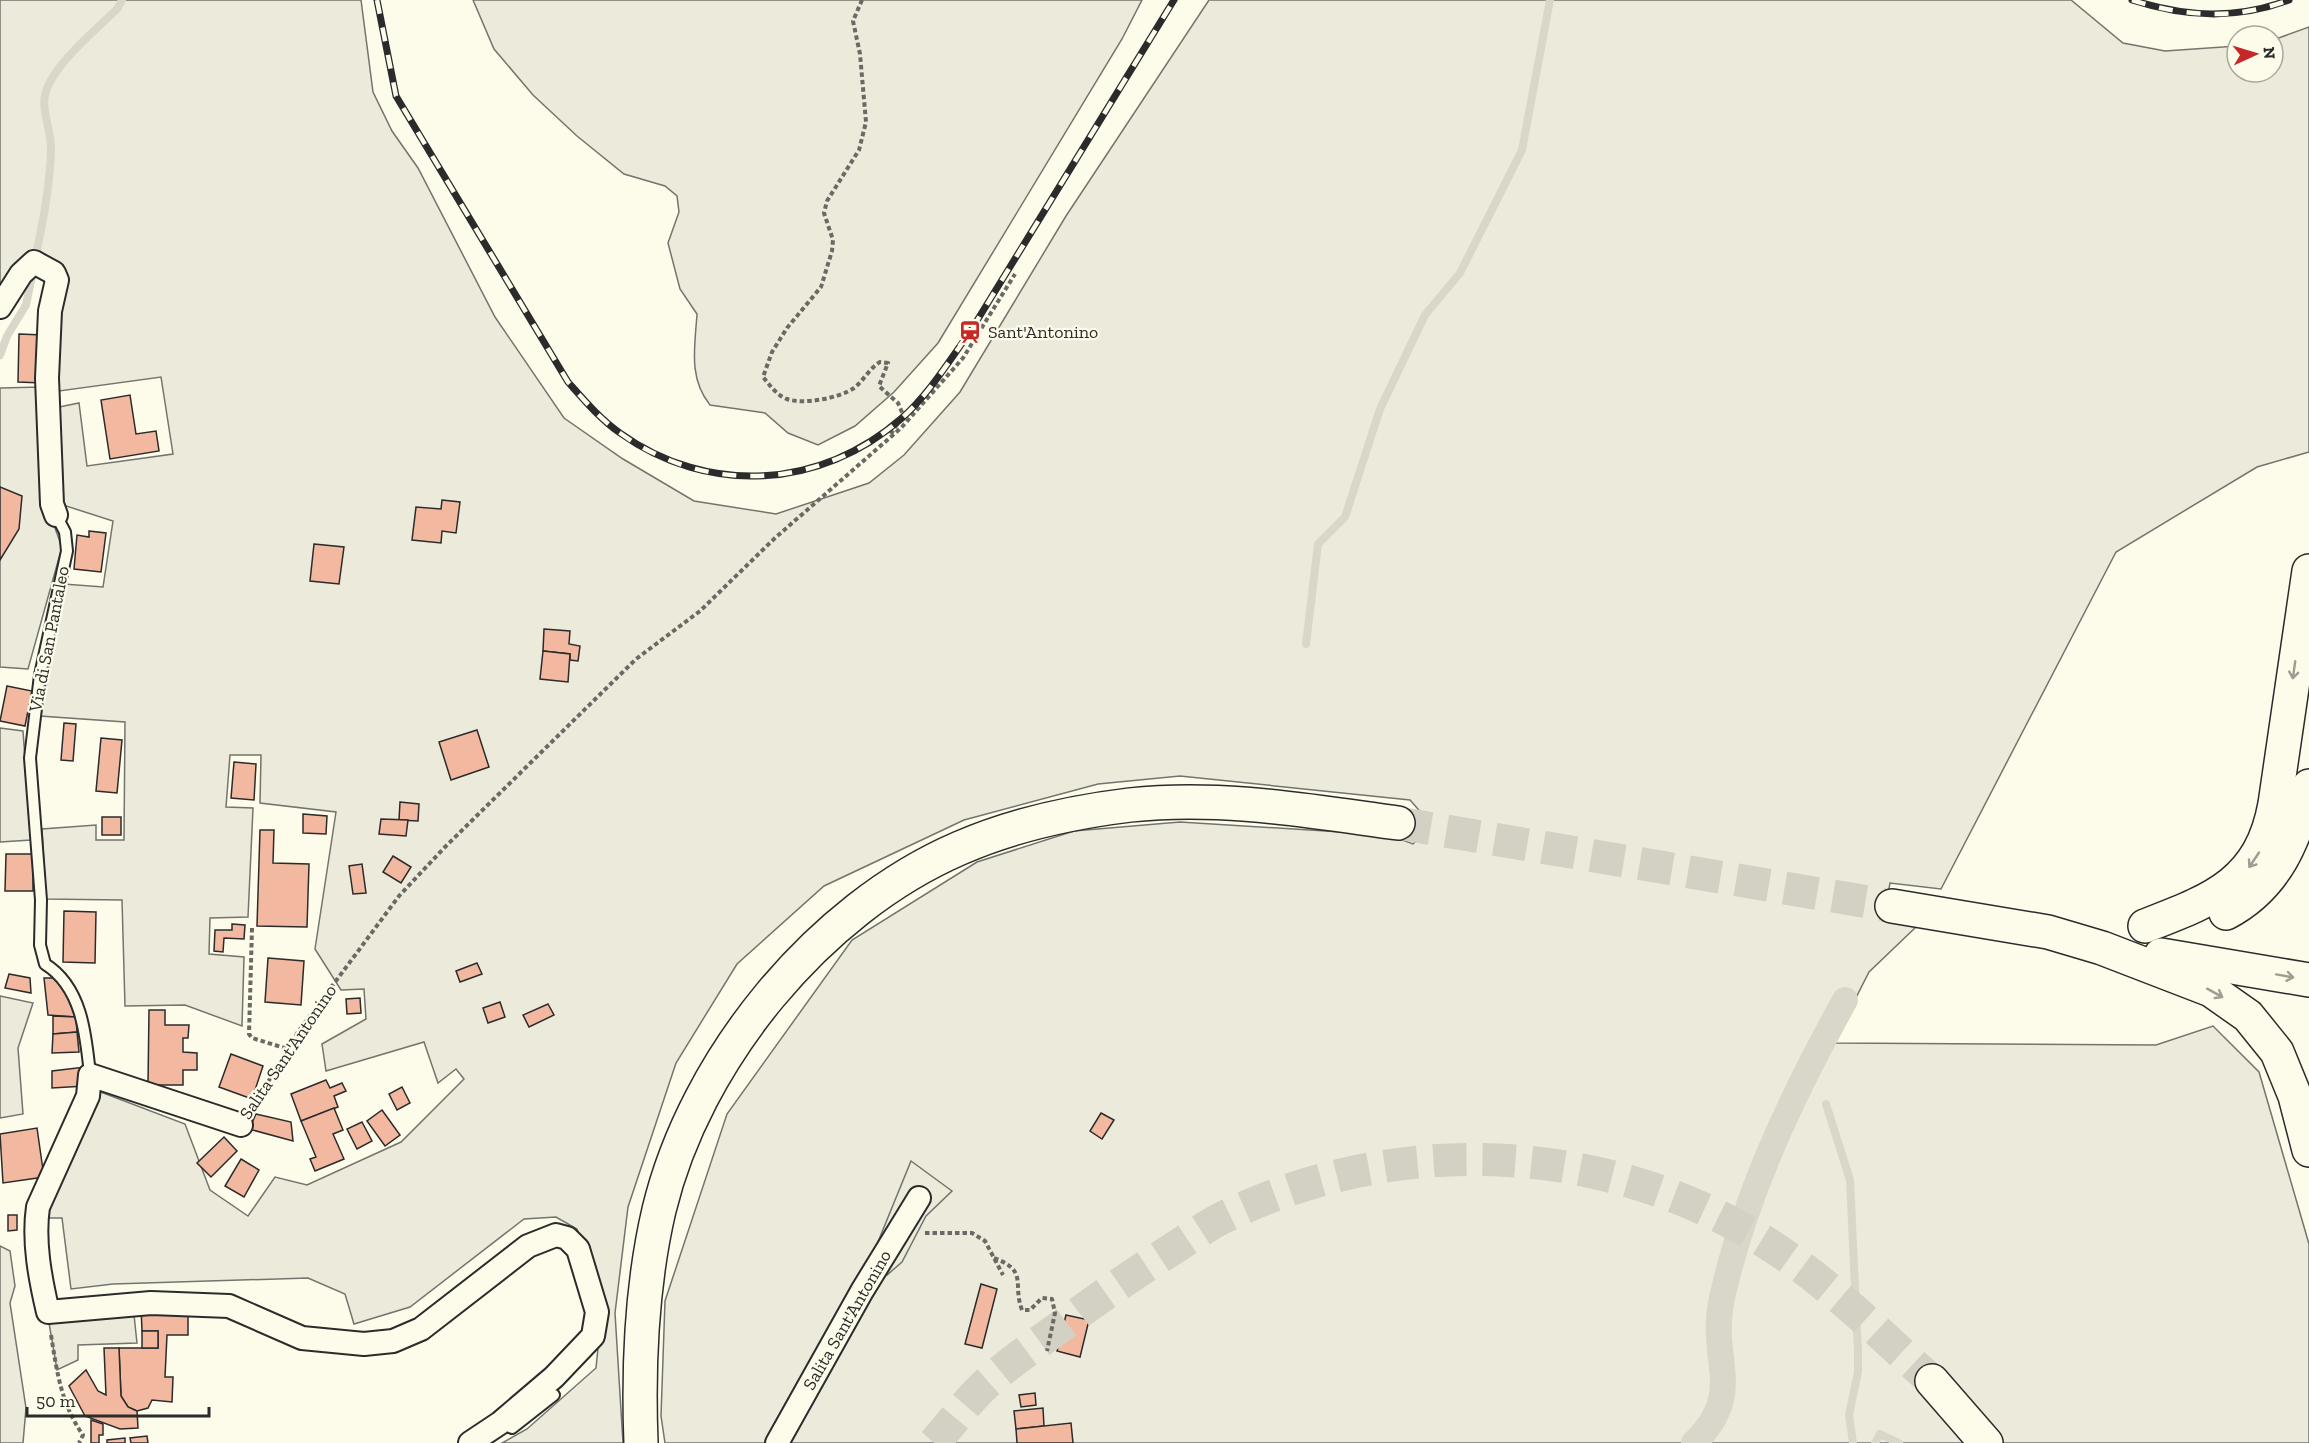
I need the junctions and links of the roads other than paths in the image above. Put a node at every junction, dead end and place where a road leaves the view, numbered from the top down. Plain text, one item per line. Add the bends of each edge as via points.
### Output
1 (0, 307) edge
2 (56, 515) joint
3 (2309, 571) edge
4 (2309, 786) edge
5 (1398, 823) tunnel mouth
6 (1892, 906) tunnel mouth
7 (2145, 926) junction
8 (2048, 932) junction
9 (2102, 948) junction
10 (2309, 980) edge
11 (90, 1075) junction
12 (241, 1125) road end
13 (2309, 1150) edge
14 (919, 1198) dead end
15 (1932, 1381) tunnel mouth
16 (554, 1395) dead end
17 (500, 1424) junction
18 (470, 1443) edge
19 (641, 1443) edge
20 (777, 1443) edge
21 (1986, 1443) edge

1 - 2 street, Via di San Pantaleo via 21,274 34,262 54,273 57,280 50,311 46,378
2 - 11 lane, Via di San Pantaleo via 65,532 67,551 42,664 30,758 41,900 40,945 45,964 60,974 78,1009
3 -> 7 highway via 2275,804 2266,837 2250,867 2222,893
4 - 7 highway via 2281,863 2259,891 2209,919
5 - 19 highway via 1255,804 1172,802 1054,818 958,848 882,892 850,916 791,972 743,1031 706,1091 675,1161 646,1273 640,1347
6 - 8 highway
7 - 8 highway
8 - 9 highway
9 -> 10 highway
9 -> 13 highway via 2211,990 2248,1016 2277,1052 2288,1074
11 - 12 street, Salita Sant'Antonino
11 - 17 street via 88,1096 38,1207 39,1262 48,1312 151,1303 229,1306 302,1338 364,1344 393,1341 421,1329 528,1246 556,1235 567,1238 578,1249 597,1312 593,1336 575,1358
14 - 20 street, Salita Sant'Antonino
15 - 21 highway
16 - 17 lane via 512,1428
17 - 18 street

